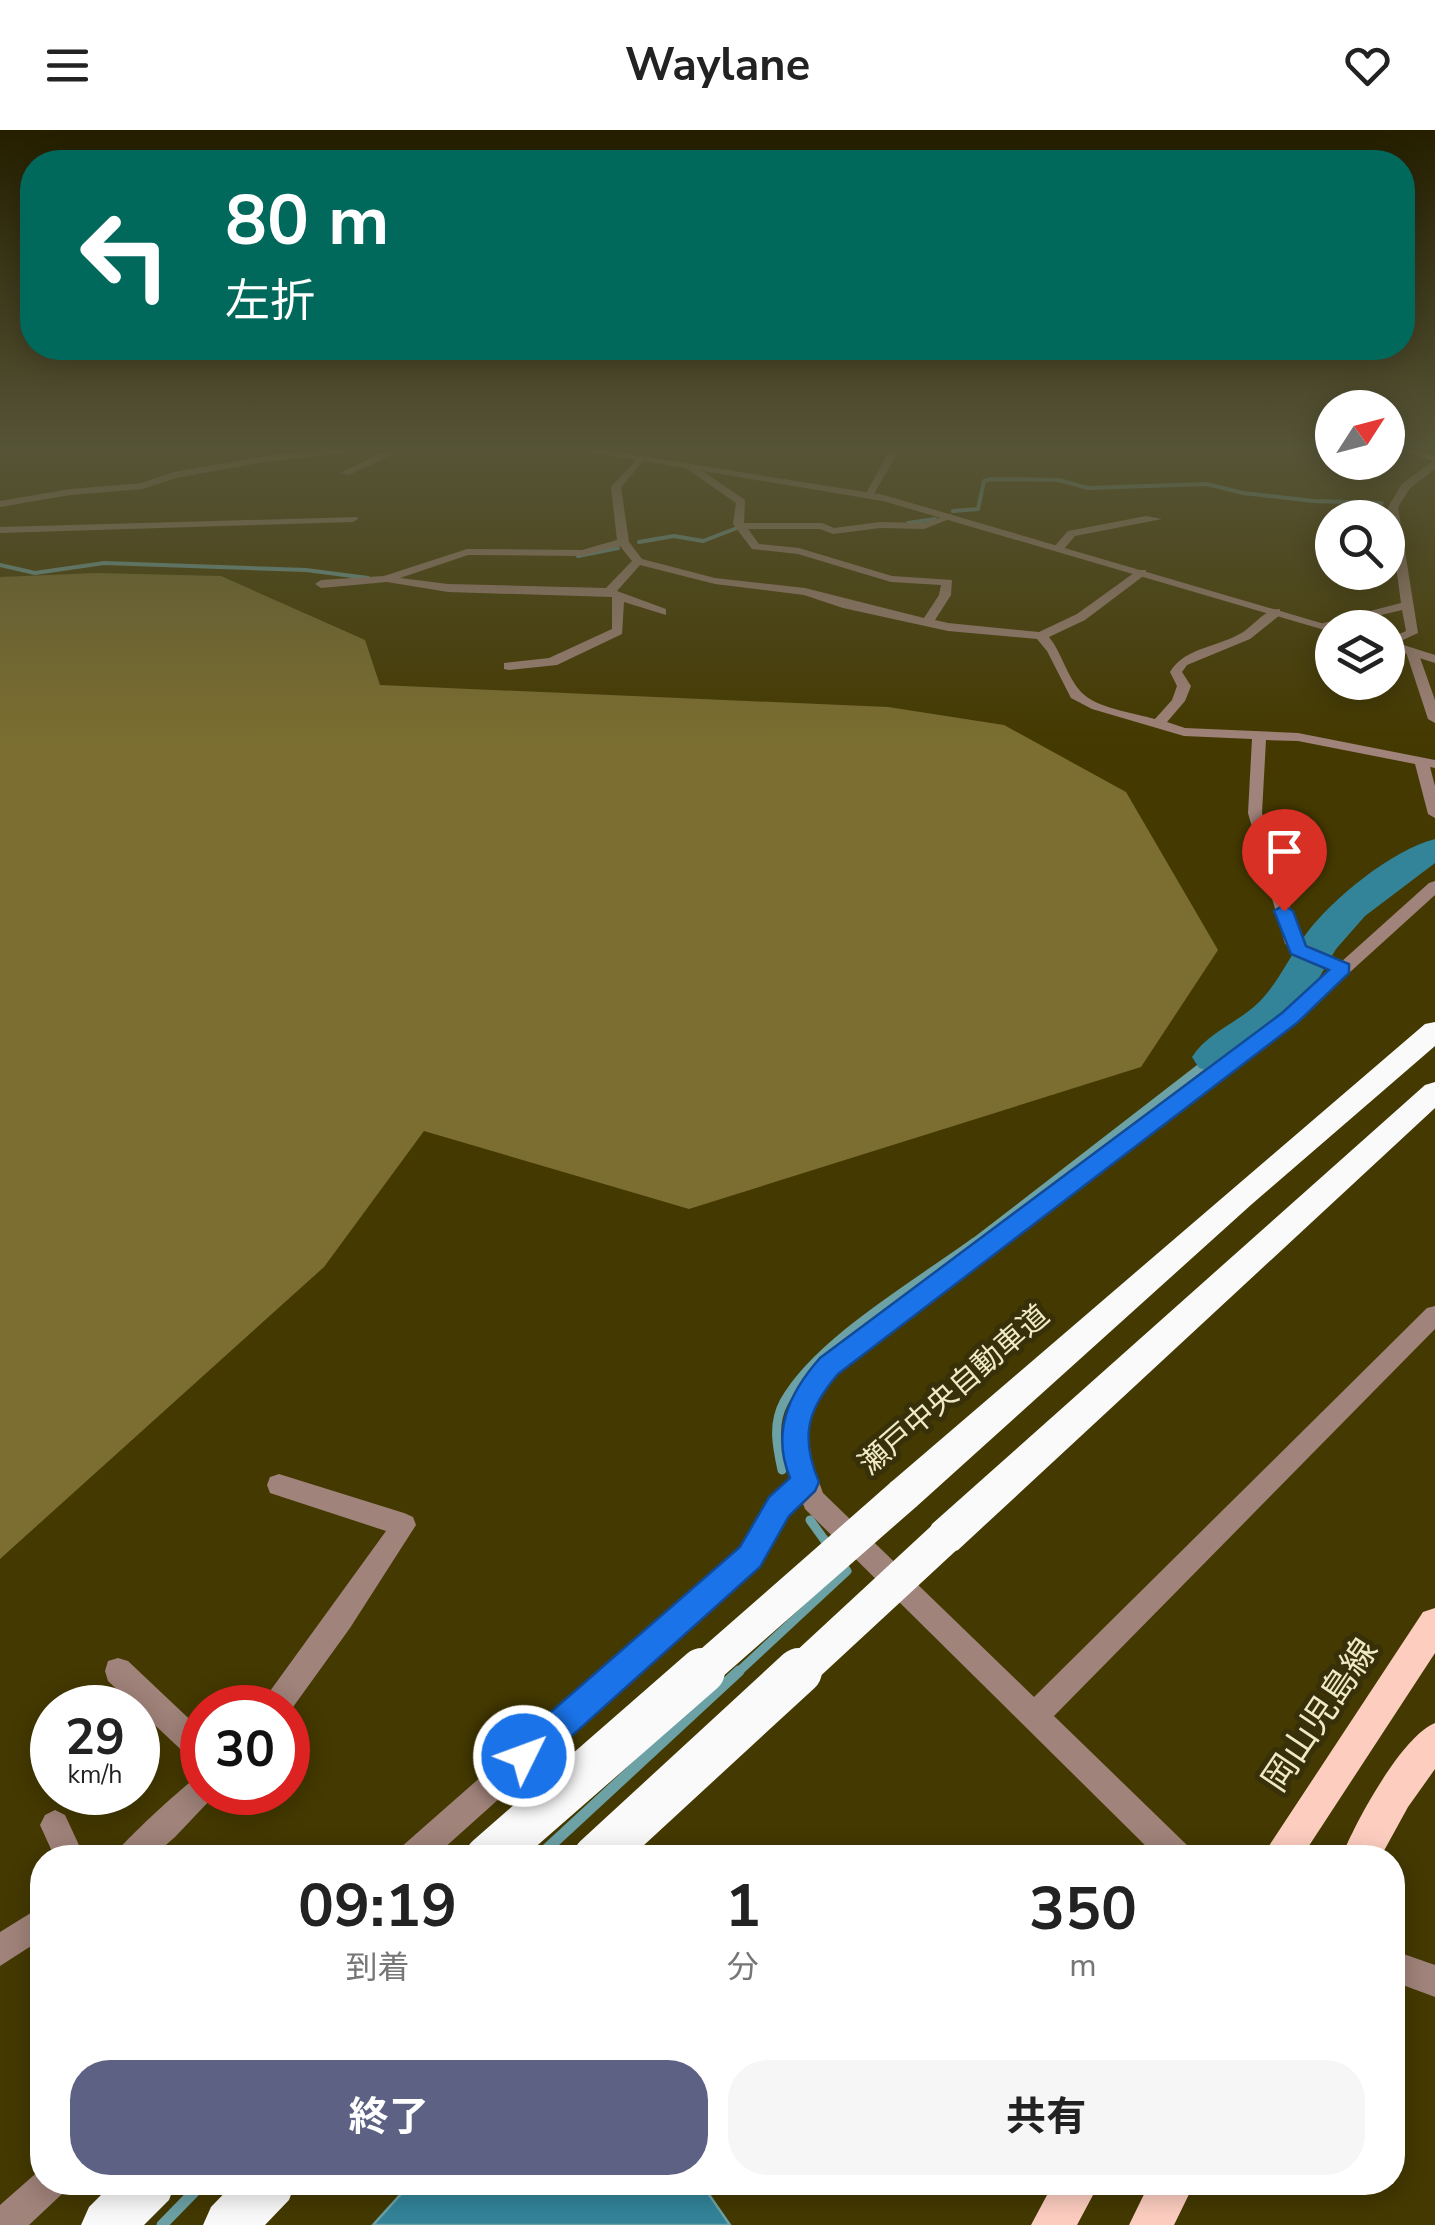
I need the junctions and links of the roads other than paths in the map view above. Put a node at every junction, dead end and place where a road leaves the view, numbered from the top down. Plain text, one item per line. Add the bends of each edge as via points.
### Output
1 (608, 546) edge
2 (627, 546) edge
3 (755, 546) edge
4 (1051, 546) edge
5 (1399, 546) edge
6 (1059, 548) joint
7 (638, 561) junction
8 (1142, 572) junction
9 (385, 579) junction
10 (321, 584) dead end
11 (613, 594) junction
12 (1407, 604) junction
13 (1386, 610) edge
14 (662, 612) dead end
15 (1276, 612) junction
16 (928, 621) junction
17 (1315, 623) edge
18 (1042, 636) junction
19 (1405, 636) edge
20 (1405, 650) edge
21 (1412, 652) junction
22 (1435, 659) edge
23 (509, 666) dead end
24 (1435, 719) edge
25 (1158, 724) junction
26 (1258, 738) junction
27 (1428, 762) edge
28 (1435, 814) edge
29 (1435, 886) edge
30 (1324, 961) junction
31 (1435, 1030) edge
32 (1435, 1092) edge
33 (1435, 1315) edge
34 (806, 1482) junction
35 (278, 1485) dead end
36 (1435, 1624) edge
37 (118, 1671) dead end
38 (292, 1685) edge
39 (1034, 1716) junction
40 (180, 1729) edge
41 (1435, 1740) edge
42 (180, 1811) edge
43 (56, 1824) dead end
44 (65, 1845) edge
45 (143, 1845) edge
46 (425, 1845) edge
47 (503, 1845) edge
48 (610, 1845) edge
49 (1167, 1845) edge
50 (1288, 1845) edge
51 (1366, 1845) edge
52 (30, 1929) edge
53 (0, 1951) edge
54 (1405, 1970) edge
55 (1435, 1982) edge
56 (36, 2195) edge
57 (138, 2195) edge
58 (258, 2195) edge
59 (1071, 2195) edge
60 (1167, 2195) edge
61 (4, 2225) edge
62 (107, 2225) edge
63 (229, 2225) edge
64 (1053, 2225) edge
65 (1151, 2225) edge

1 - 9 street via 582,552 467,552
2 - 7 street
3 - 16 street via 890,579 948,582
4 - 6 street
5 - 12 street
6 - 8 street
7 - 11 street
7 - 16 street
8 - 15 street
8 - 18 street via 1081,617
9 - 10 street
9 - 11 street
11 - 14 street
11 - 23 street via 618,630 552,662
12 - 13 street
12 - 19 street via 1412,633
15 - 17 street
15 - 25 street via 1246,636 1182,662 1176,672 1184,686
16 - 18 street
18 - 25 street via 1076,695
20 - 21 street
21 - 22 street
21 - 24 street
25 - 26 street
26 - 27 street via 1298,737
26 - 30 street via 1254,812 1293,944
27 - 28 street
29 - 30 street
30 - 34 street via 1290,1018 829,1366 796,1418 797,1461
31 - 47 highway, 瀬戸中央自動車道, bridge
32 - 48 highway, bridge
33 - 39 street
34 - 39 street via 814,1500
34 - 46 street via 779,1506 750,1557
35 - 38 street via 404,1525
36 - 50 main road, 岡山児島線
37 - 40 street
39 - 49 street
41 - 51 main road
42 - 45 street
43 - 44 street
52 - 53 street
54 - 55 street
56 - 61 street
57 - 62 highway
58 - 63 highway
59 - 64 main road
60 - 65 main road

